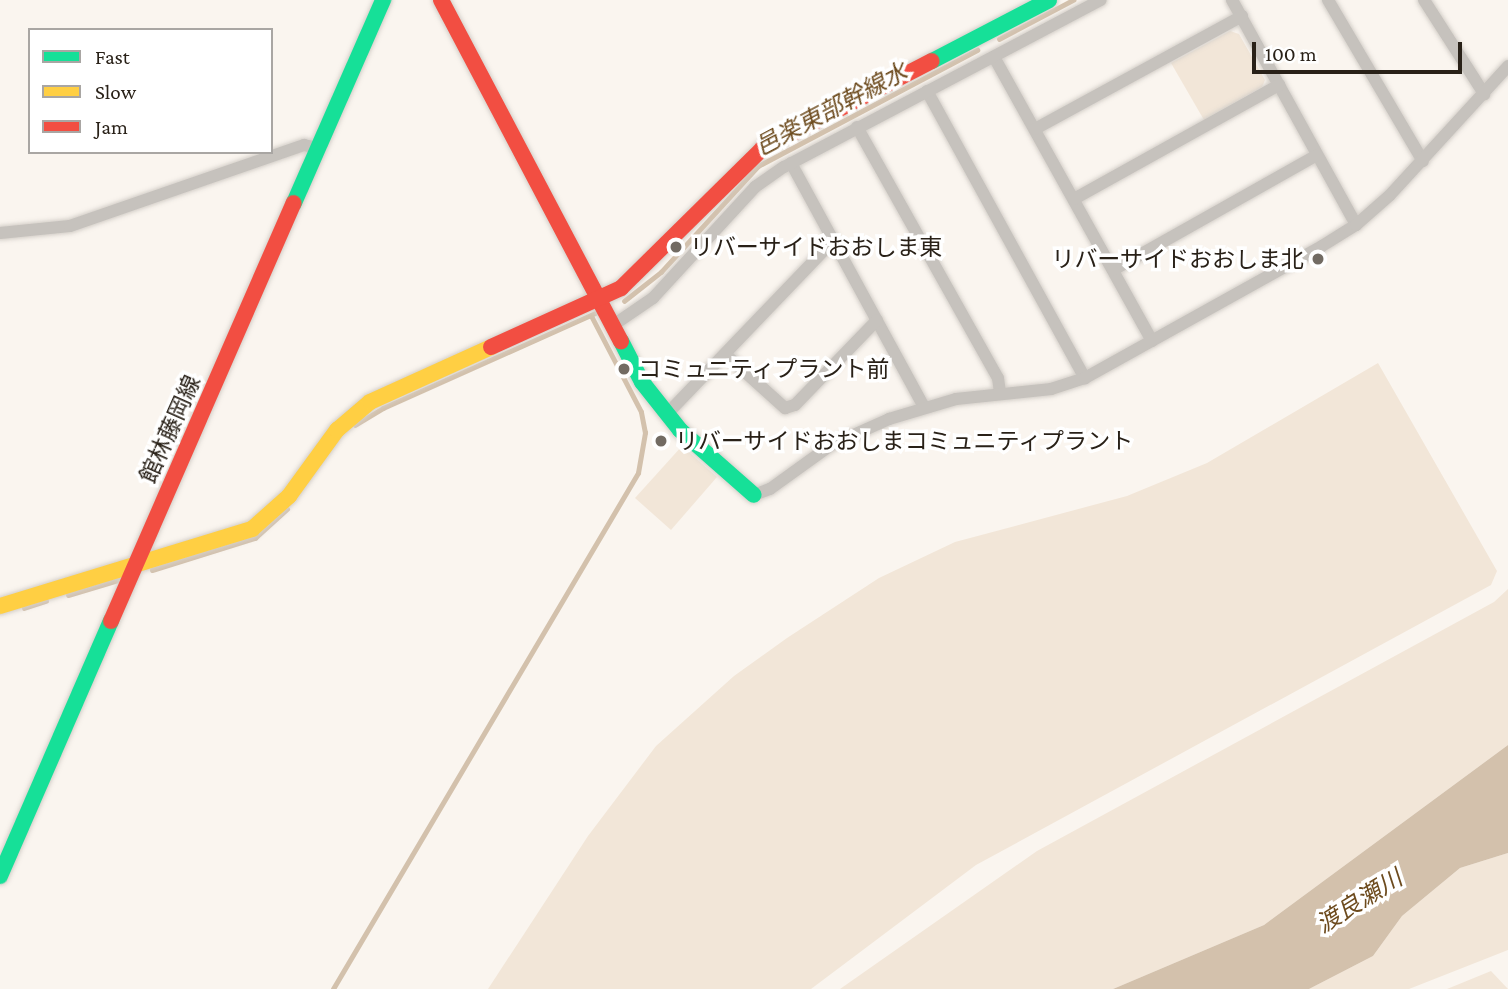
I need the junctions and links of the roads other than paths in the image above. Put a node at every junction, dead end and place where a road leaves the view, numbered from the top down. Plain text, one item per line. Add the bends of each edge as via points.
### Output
1 (383, 0) edge
2 (441, 0) edge
3 (1049, 0) edge
4 (1101, 0) edge
5 (1233, 0) edge
6 (1328, 0) edge
7 (1424, 0) edge
8 (1241, 16) junction
9 (995, 57) junction
10 (1508, 66) edge
11 (1279, 85) junction
12 (927, 91) junction
13 (1484, 94) junction
14 (857, 127) junction
15 (1035, 130) junction
16 (317, 148) junction
17 (1317, 155) junction
18 (1423, 161) junction
19 (791, 163) junction
20 (1074, 199) junction
21 (1356, 225) junction
22 (0, 233) edge
23 (833, 241) junction
24 (1113, 270) junction
25 (598, 300) junction
26 (877, 320) junction
27 (612, 326) junction
28 (1152, 341) junction
29 (725, 355) junction
30 (1084, 378) junction
31 (1000, 393) junction
32 (924, 407) junction
33 (667, 415) junction
34 (754, 495) joint
35 (138, 561) junction
36 (0, 606) edge
37 (0, 876) edge

1 - 16 street, 館林藤岡線
2 - 25 street
3 - 25 street via 762,149 737,169 646,268
4 - 9 street
5 - 8 street
6 - 18 street
7 - 13 street
8 - 11 street
8 - 15 street
9 - 12 street
9 - 15 street
10 - 13 street
11 - 17 street
11 - 20 street
12 - 14 street
12 - 30 street
13 - 18 street
14 - 19 street
14 - 31 street via 998,378
15 - 20 street
16 - 22 street via 304,145 71,226
16 - 35 street, 館林藤岡線
17 - 21 street
17 - 24 street
18 - 21 street
19 - 23 street
19 - 27 street via 755,187 653,298
20 - 24 street
21 - 28 street
23 - 26 street
23 - 29 street
24 - 28 street
25 - 27 street
25 - 35 street via 370,402 337,430 289,496 252,529
26 - 29 street via 794,405 785,408
26 - 32 street
27 - 33 street via 642,383
28 - 30 street
29 - 33 street
30 - 31 street via 1052,389
31 - 32 street
32 - 34 street via 851,435
33 - 34 street
35 - 36 street
35 - 37 street, 館林藤岡線

